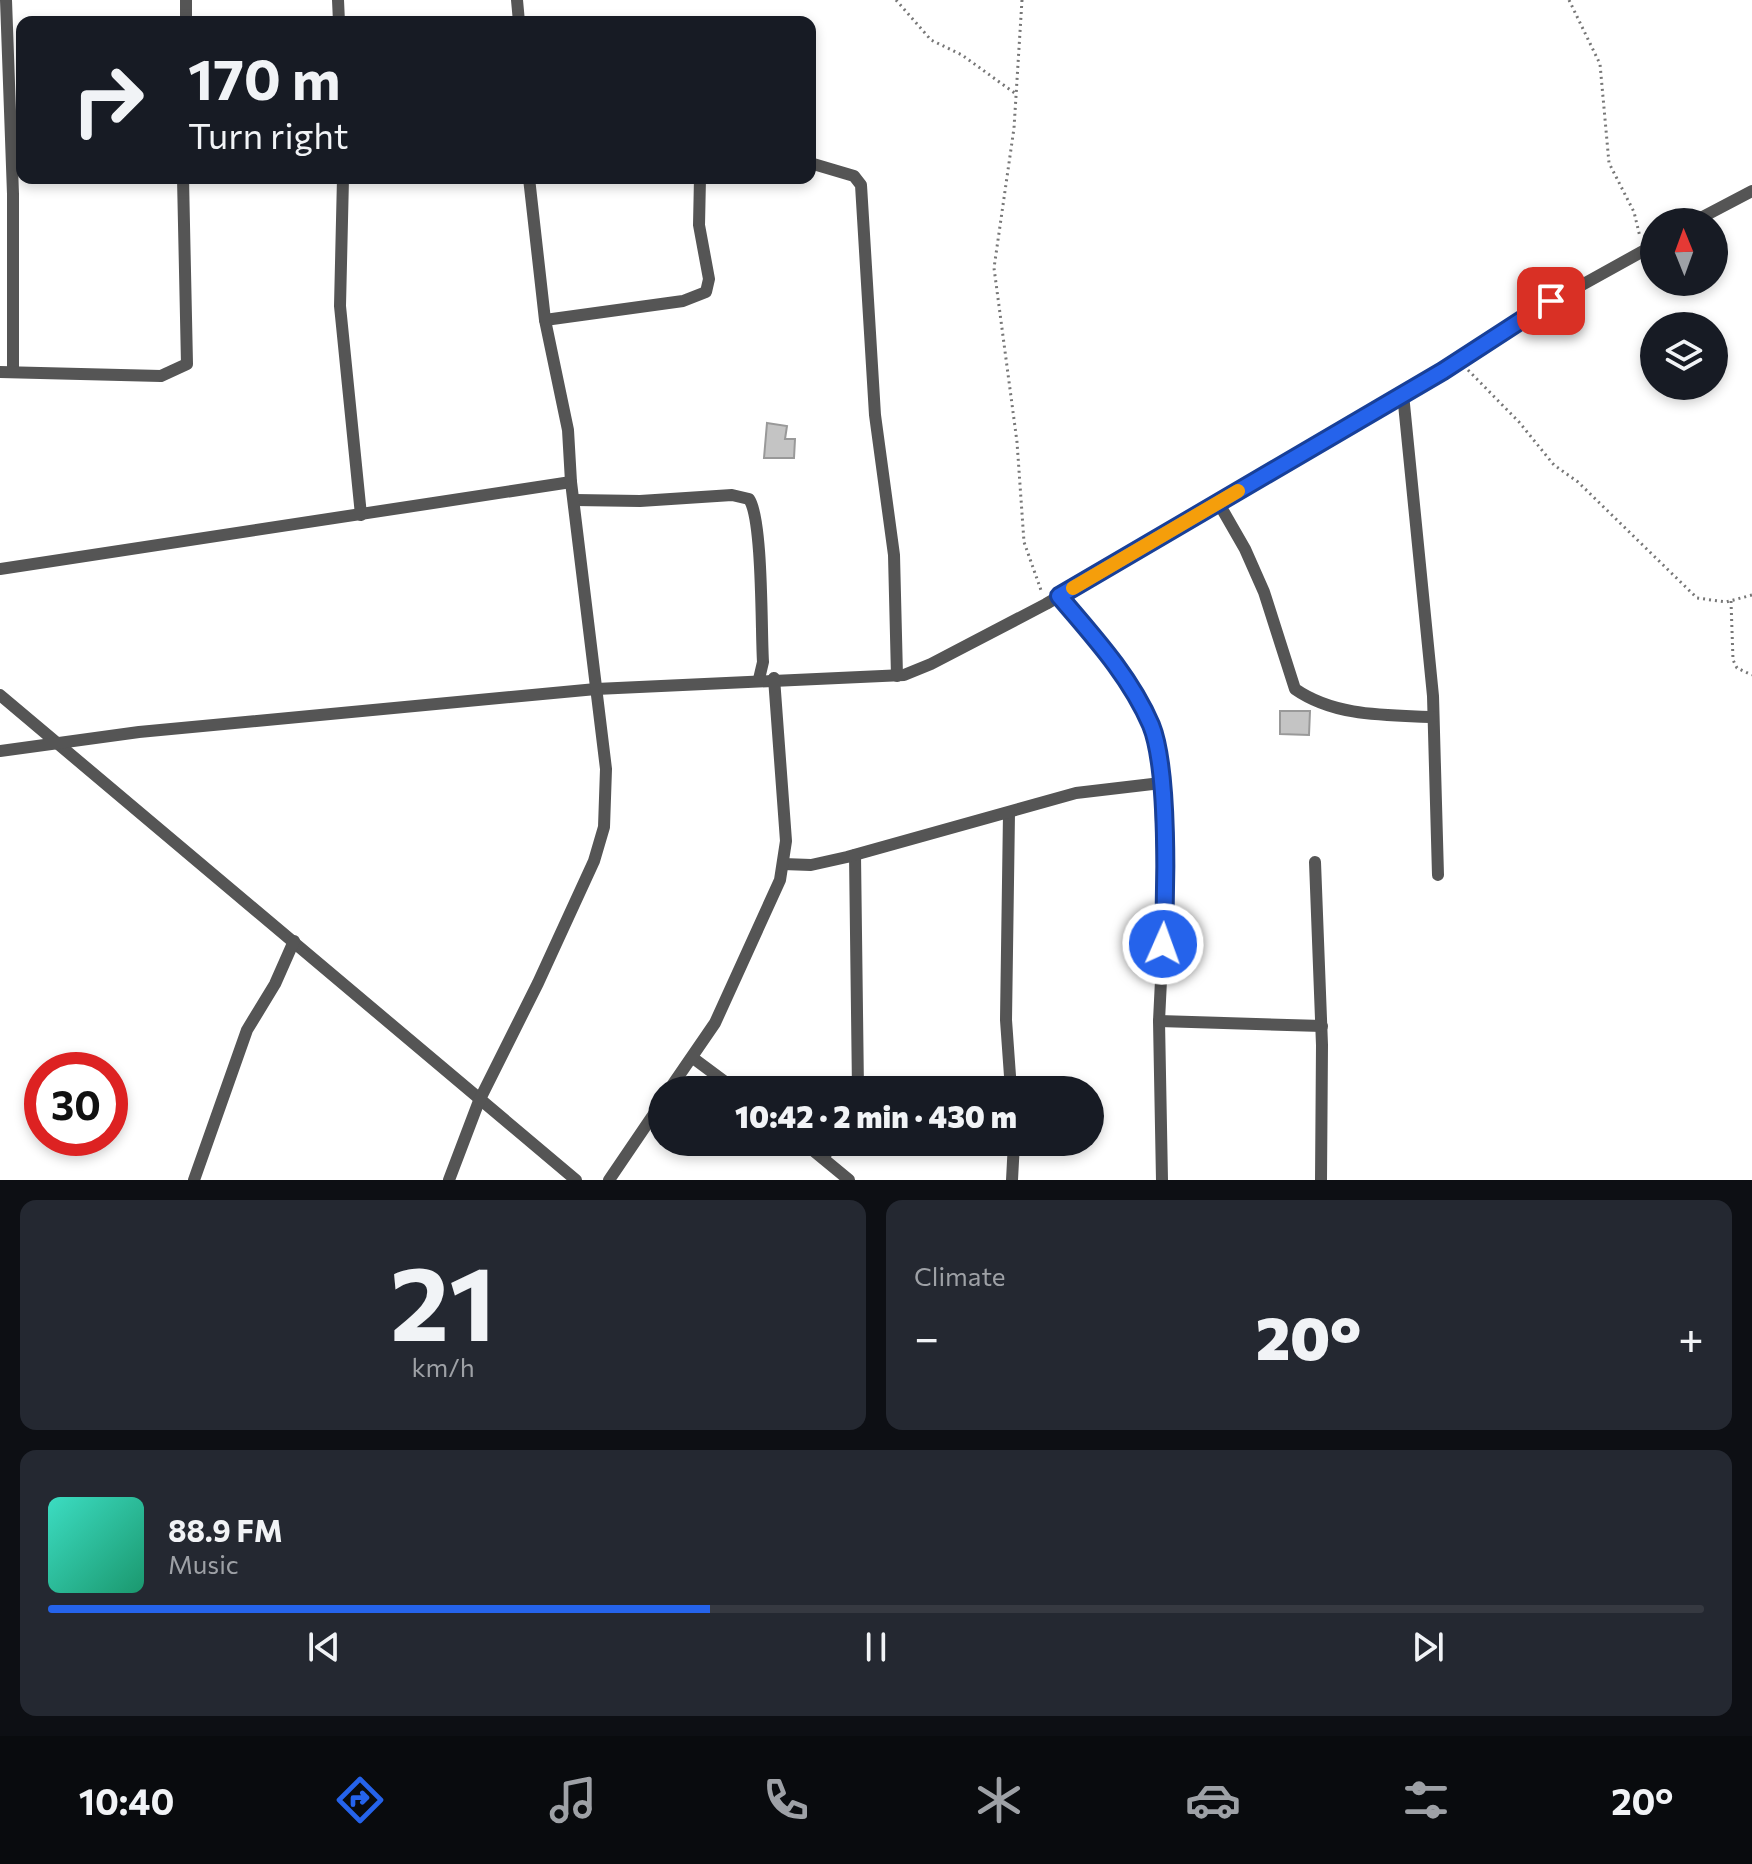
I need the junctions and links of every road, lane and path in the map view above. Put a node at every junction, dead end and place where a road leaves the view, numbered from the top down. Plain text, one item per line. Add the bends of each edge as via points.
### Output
1 (6, 0) edge
2 (896, 0) edge
3 (1022, 0) edge
4 (1569, 0) edge
5 (1016, 94) junction
6 (816, 165) edge
7 (183, 184) edge
8 (343, 184) edge
9 (530, 184) edge
10 (700, 184) edge
11 (1752, 191) edge
12 (1720, 208) edge
13 (1640, 225) edge
14 (1640, 253) edge
15 (545, 320) junction
16 (1457, 361) junction
17 (5, 373) edge
18 (1403, 394) junction
19 (571, 482) junction
20 (575, 500) junction
21 (1218, 502) junction
22 (361, 515) junction
23 (0, 569) edge
24 (1752, 595) edge
25 (1059, 596) junction
26 (1731, 601) junction
27 (1046, 604) junction
28 (1752, 675) edge
29 (897, 676) junction
30 (774, 678) junction
31 (759, 679) junction
32 (596, 689) junction
33 (0, 695) edge
34 (1433, 717) junction
35 (57, 742) junction
36 (0, 751) edge
37 (1161, 783) junction
38 (1009, 813) junction
39 (855, 855) junction
40 (1315, 862) dead end
41 (783, 864) junction
42 (1438, 875) dead end
43 (294, 941) junction
44 (1159, 1021) junction
45 (1322, 1026) junction
46 (693, 1058) junction
47 (680, 1076) edge
48 (717, 1076) edge
49 (858, 1076) edge
50 (1010, 1076) edge
51 (479, 1101) junction
52 (648, 1123) edge
53 (820, 1156) edge
54 (1013, 1156) edge
55 (823, 1158) joint
56 (194, 1180) edge
57 (449, 1180) edge
58 (576, 1180) edge
59 (609, 1180) edge
60 (849, 1180) edge
61 (1012, 1180) edge
62 (1162, 1180) edge
63 (1321, 1180) edge

1 - 17 street via 13,194
2 - 5 path via 931,40
3 - 5 path
4 - 13 path via 1600,64 1609,163
5 - 27 path via 994,268 1024,542
6 - 29 street via 854,176 861,185 875,415 894,555
7 - 17 street via 187,364 161,376
8 - 22 street via 340,306
9 - 15 street
10 - 15 street via 706,292 683,301
11 - 12 street
14 - 16 street
15 - 19 street via 568,430
16 - 18 street
16 - 26 path via 1554,465 1682,584 1701,599
18 - 21 street
18 - 34 street
19 - 20 street
19 - 22 street
20 - 31 street via 732,495 749,499 757,534 763,662
20 - 32 street
21 - 25 street
21 - 34 street via 1264,592 1295,689 1359,714
22 - 23 street
24 - 26 path
25 - 27 street
25 - 37 street via 1105,648 1150,723
26 - 28 path via 1733,660
27 - 29 street
29 - 30 street
30 - 31 street
30 - 41 street
31 - 32 street
32 - 35 street
32 - 51 street via 606,769 602,841
33 - 35 street
34 - 42 street
35 - 36 street
35 - 43 street
37 - 38 street via 1076,793
37 - 44 street via 1164,919
38 - 39 street
38 - 50 street
39 - 41 street via 811,865
39 - 49 street
40 - 45 street
41 - 46 street via 756,936
43 - 51 street
43 - 56 street via 247,1030
44 - 45 street
44 - 62 street
45 - 63 street
46 - 47 street
46 - 48 street
51 - 57 street
51 - 58 street
52 - 59 street
53 - 55 street
54 - 61 street
55 - 60 street

